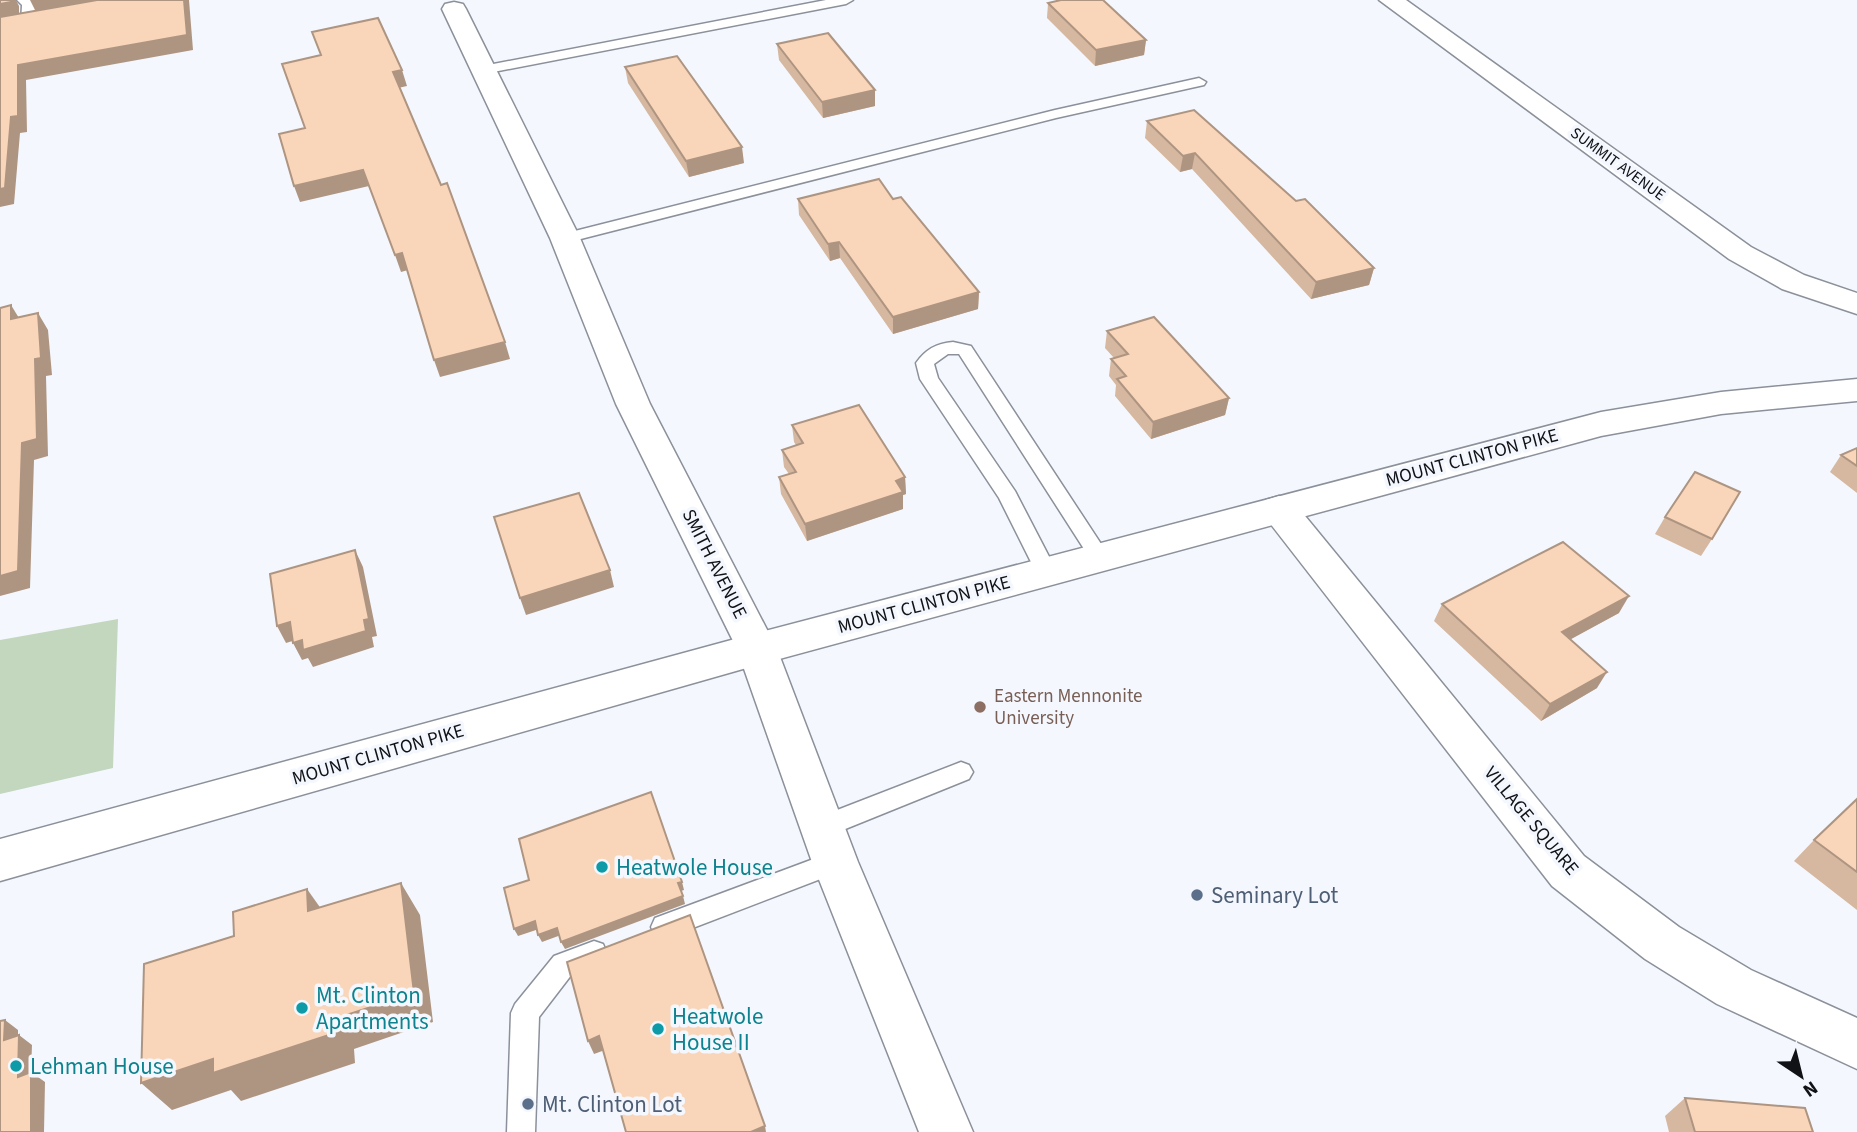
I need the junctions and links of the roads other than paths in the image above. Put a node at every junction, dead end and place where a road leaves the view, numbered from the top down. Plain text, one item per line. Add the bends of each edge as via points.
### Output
1 (24, 0) edge
2 (846, 0) edge
3 (1391, 0) edge
4 (454, 9) dead end
5 (9, 25) edge
6 (483, 70) junction
7 (1199, 82) dead end
8 (565, 238) junction
9 (1857, 304) edge
10 (1857, 390) edge
11 (1279, 509) junction
12 (1100, 558) junction
13 (1046, 572) junction
14 (757, 649) junction
15 (961, 772) dead end
16 (829, 844) junction
17 (0, 860) edge
18 (641, 935) edge
19 (615, 945) edge
20 (1857, 1044) edge
21 (521, 1132) edge
22 (946, 1132) edge

1 - 5 lane via 34,21
2 - 6 lane
3 - 9 street, SUMMIT AVENUE via 1747,258 1793,282
4 - 6 street, SMITH AVENUE
6 - 8 street, SMITH AVENUE
7 - 8 lane
8 - 14 street, SMITH AVENUE via 633,404
10 - 11 street, MOUNT CLINTON PIKE via 1763,397 1639,416
11 - 12 street, MOUNT CLINTON PIKE
11 - 20 street, VILLAGE SQUARE via 1569,871 1662,943 1734,987
12 - 13 street, MOUNT CLINTON PIKE
12 - 13 lane via 965,350 949,345 925,363 929,379 1007,489
13 - 14 street, MOUNT CLINTON PIKE
14 - 16 street, SMITH AVENUE
14 - 17 street, MOUNT CLINTON PIKE
15 - 16 lane
16 - 18 lane
16 - 22 street, SMITH AVENUE
19 - 21 lane via 563,965 525,1013

